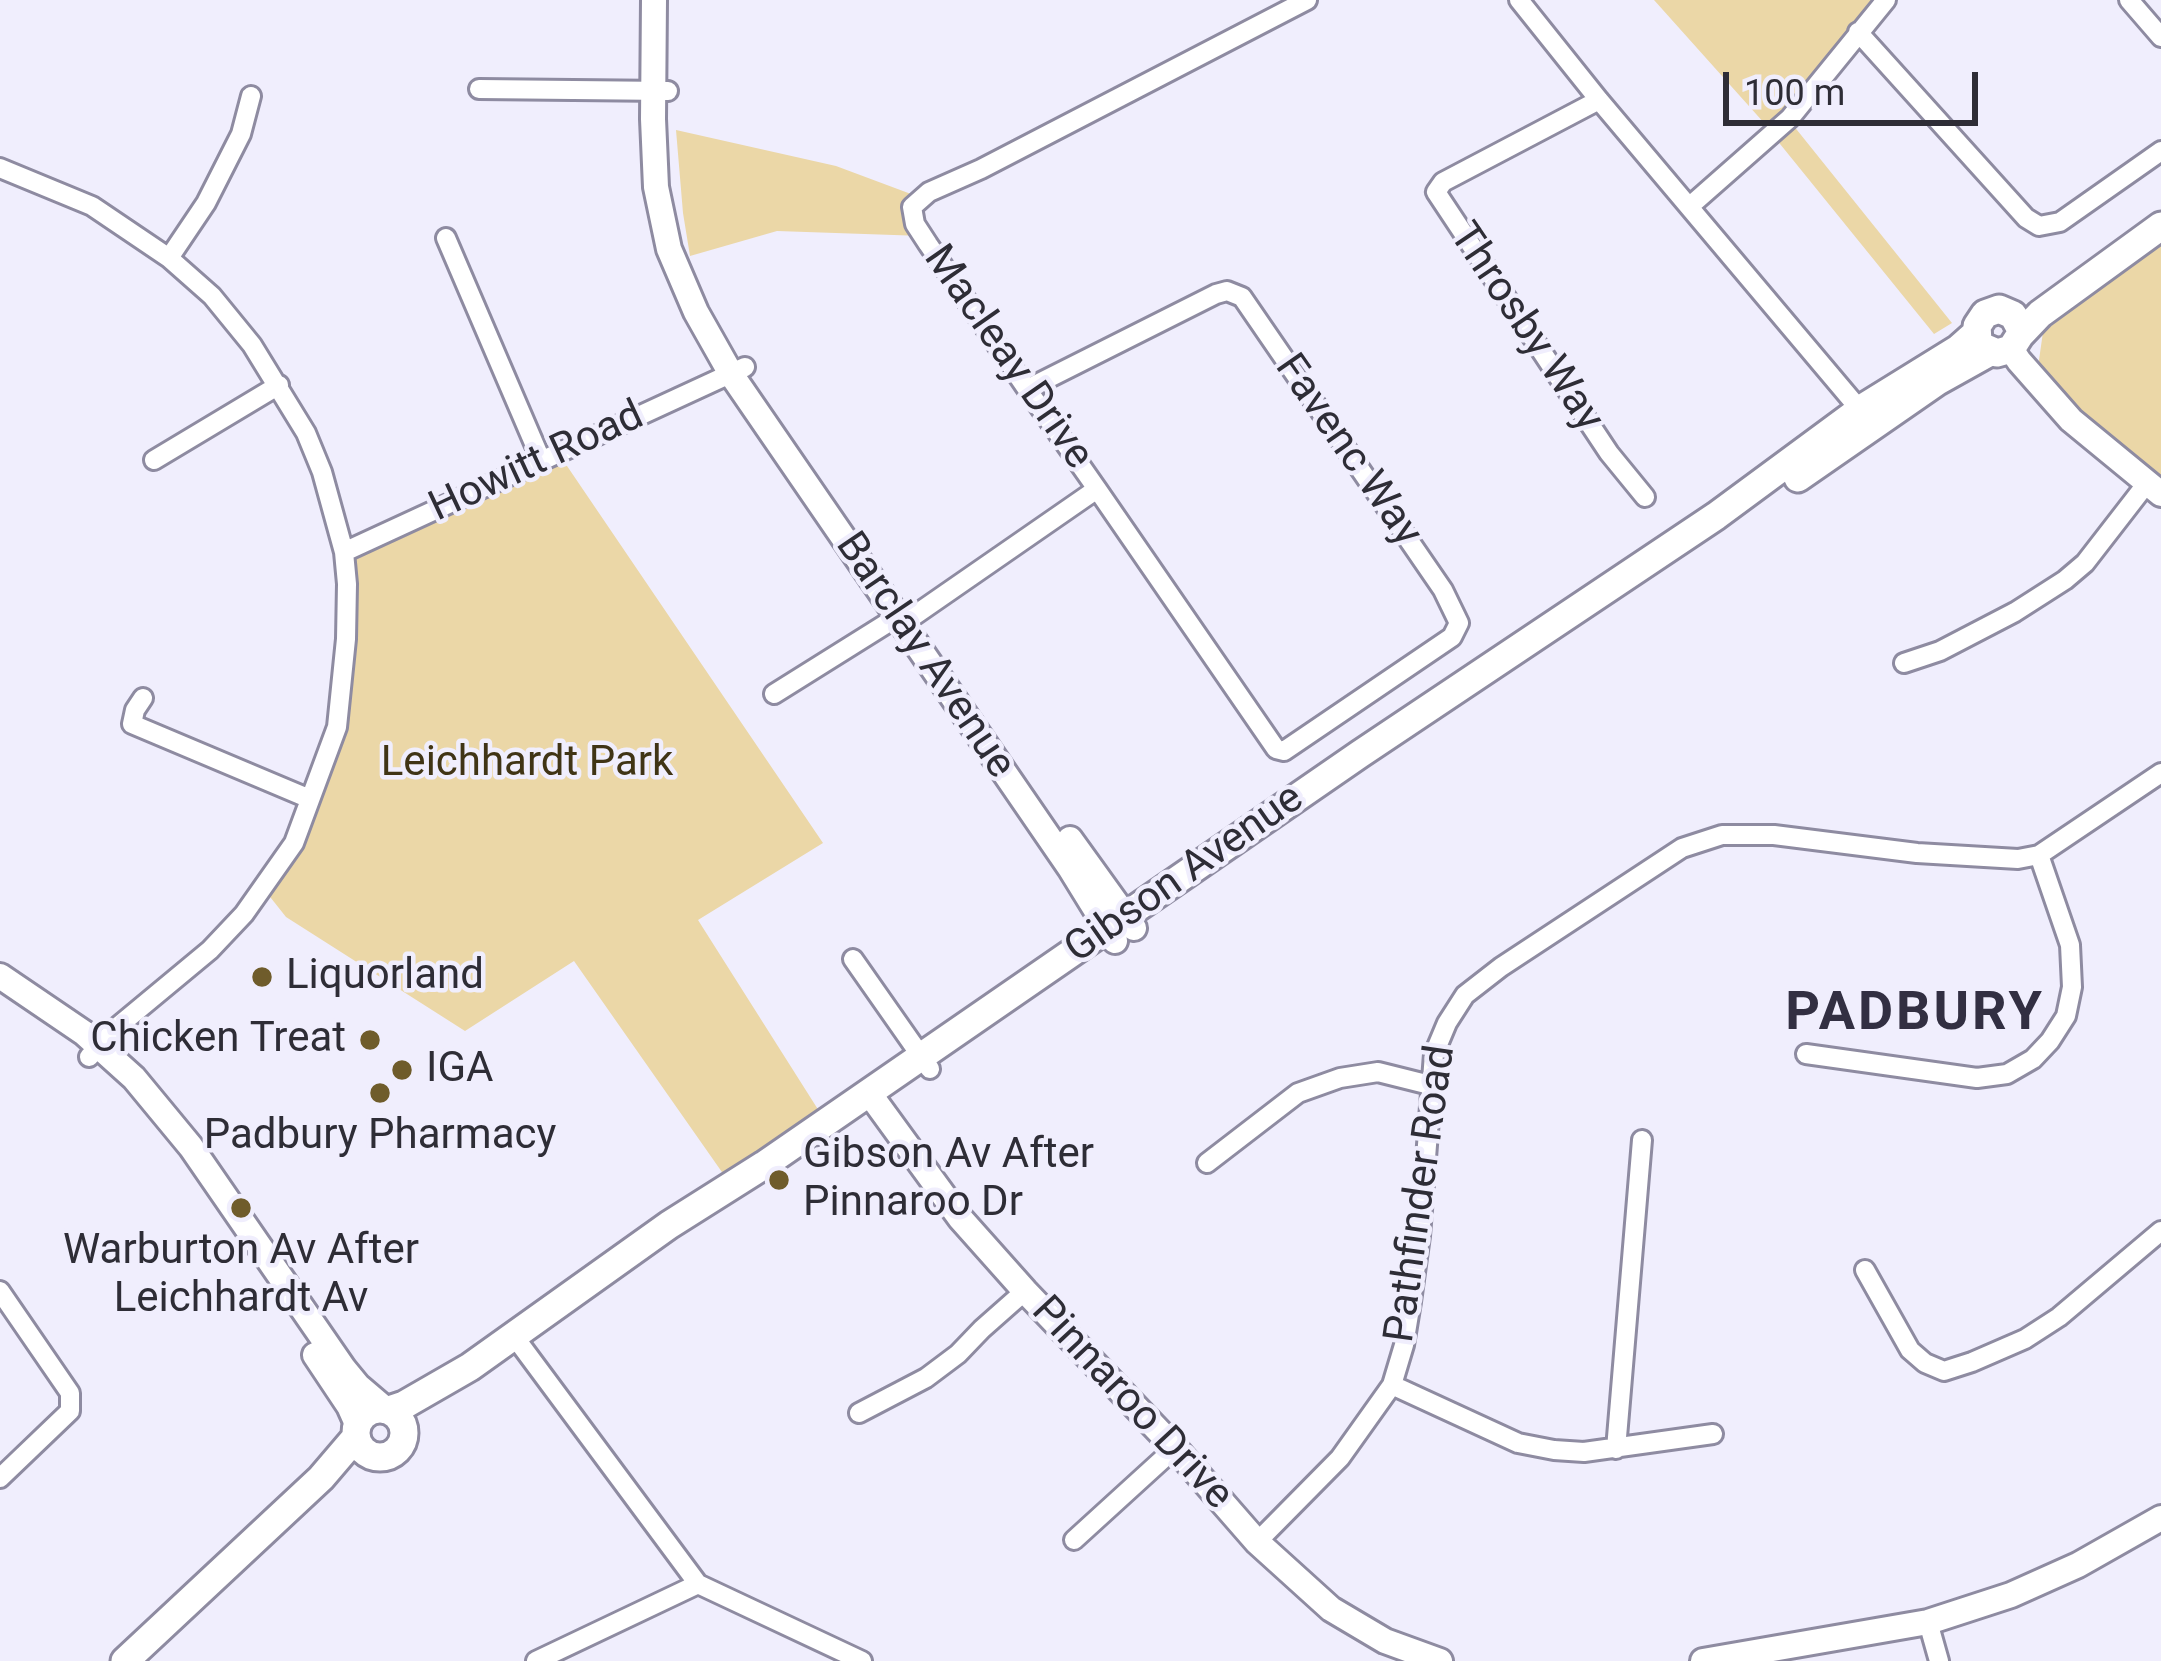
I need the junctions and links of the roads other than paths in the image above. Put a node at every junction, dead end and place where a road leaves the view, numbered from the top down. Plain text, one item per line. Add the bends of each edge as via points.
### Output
1 (654, 0) edge
2 (670, 0) edge
3 (1307, 0) edge
4 (1520, 0) edge
5 (1886, 0) edge
6 (2128, 0) edge
7 (1858, 32) junction
8 (2161, 37) edge
9 (479, 89) dead end
10 (661, 91) junction
11 (251, 96) dead end
12 (1599, 100) junction
13 (2161, 151) edge
14 (0, 169) edge
15 (1690, 206) junction
16 (2161, 206) edge
17 (2161, 226) edge
18 (446, 238) dead end
19 (169, 258) junction
20 (2001, 336) junction
21 (738, 370) junction
22 (279, 385) junction
23 (1027, 389) junction
24 (1866, 418) junction
25 (154, 460) dead end
26 (542, 462) junction
27 (2154, 488) edge
28 (1096, 489) junction
29 (1645, 497) dead end
30 (344, 552) junction
31 (906, 616) junction
32 (1904, 663) dead end
33 (774, 694) dead end
34 (143, 698) dead end
35 (1284, 751) joint
36 (2161, 773) edge
37 (310, 799) junction
38 (2039, 856) junction
39 (1120, 929) junction
40 (853, 959) dead end
41 (0, 976) edge
42 (0, 994) edge
43 (94, 1051) junction
44 (1806, 1054) dead end
45 (925, 1062) junction
46 (1430, 1085) junction
47 (873, 1098) junction
48 (1642, 1140) dead end
49 (1208, 1162) dead end
50 (2161, 1231) edge
51 (1864, 1270) dead end
52 (0, 1291) edge
53 (1025, 1291) junction
54 (518, 1341) junction
55 (1393, 1385) junction
56 (859, 1413) dead end
57 (392, 1415) junction
58 (1713, 1434) dead end
59 (361, 1438) junction
60 (1175, 1448) junction
61 (1616, 1449) junction
62 (0, 1478) edge
63 (2161, 1518) edge
64 (1074, 1540) dead end
65 (1257, 1542) junction
66 (698, 1584) junction
67 (1928, 1622) junction
68 (1716, 1660) edge
69 (125, 1661) edge
70 (148, 1661) edge
71 (536, 1661) edge
72 (862, 1661) edge
73 (1440, 1661) edge
74 (1940, 1661) edge

1 - 10 street, Barclay Avenue
2 - 10 street, Barclay Avenue
3 - 23 street, Macleay Drive via 912,207 915,224
4 - 12 street
5 - 7 street
6 - 8 street
7 - 13 street via 2039,226 2060,222
7 - 15 street via 1790,118
9 - 10 street
10 - 21 street, Barclay Avenue via 656,188 669,249 696,312
11 - 19 street via 241,134
12 - 15 street
12 - 29 street, Throsby Way via 1436,192
14 - 19 street via 92,206
15 - 24 street
16 - 20 main road, Gibson Avenue via 2026,302
17 - 20 main road, Gibson Avenue
18 - 26 street
19 - 22 street via 212,296
20 - 24 main road, Gibson Avenue
20 - 27 street via 2072,421
21 - 26 street, Howitt Road
21 - 31 street, Barclay Avenue
22 - 25 street
22 - 30 street via 322,472
23 - 28 street, Macleay Drive
23 - 35 street, Favenc Way via 1216,294 1242,297 1459,623 1452,638
24 - 39 main road, Gibson Avenue via 1675,565
26 - 30 street, Howitt Road
27 - 32 street via 2065,580
28 - 31 street
28 - 35 street, Macleay Drive
30 - 37 street via 337,727
31 - 33 street
31 - 39 street, Barclay Avenue via 1070,868
34 - 37 street via 132,724
36 - 38 street
37 - 43 street via 294,843 244,914
38 - 44 street via 2070,945 2072,987 2066,1016 2033,1059 1977,1078
38 - 46 street, Pathfinder Road via 1978,858 1774,835 1722,835 1682,848 1466,994 1434,1054
39 - 45 main road, Gibson Avenue
40 - 45 street
41 - 43 street via 63,1017
42 - 43 street
43 - 57 street via 134,1078 188,1143 344,1369
43 - 59 street via 283,1306
45 - 47 main road, Gibson Avenue
46 - 49 street via 1378,1072 1340,1078 1298,1093
46 - 55 street, Pathfinder Road via 1412,1302
47 - 53 street, Pinnaroo Drive
47 - 54 main road, Gibson Avenue
48 - 61 street
50 - 51 street via 2025,1339 1944,1371 1910,1350
52 - 62 street via 70,1393 70,1411
53 - 56 street via 926,1378
53 - 60 street, Pinnaroo Drive
54 - 57 main road, Gibson Avenue via 427,1407
54 - 66 street
55 - 61 street via 1518,1443
55 - 65 street, Pathfinder Road via 1340,1458
57 - 59 main road via 365,1413
57 - 59 main road via 403,1442 392,1454
58 - 61 street
59 - 69 main road
59 - 70 main road via 343,1475
60 - 64 street
60 - 65 street, Pinnaroo Drive
63 - 67 street via 2027,1588
65 - 73 street, Pinnaroo Drive via 1331,1609
66 - 71 street
66 - 72 street
67 - 68 street
67 - 74 street

